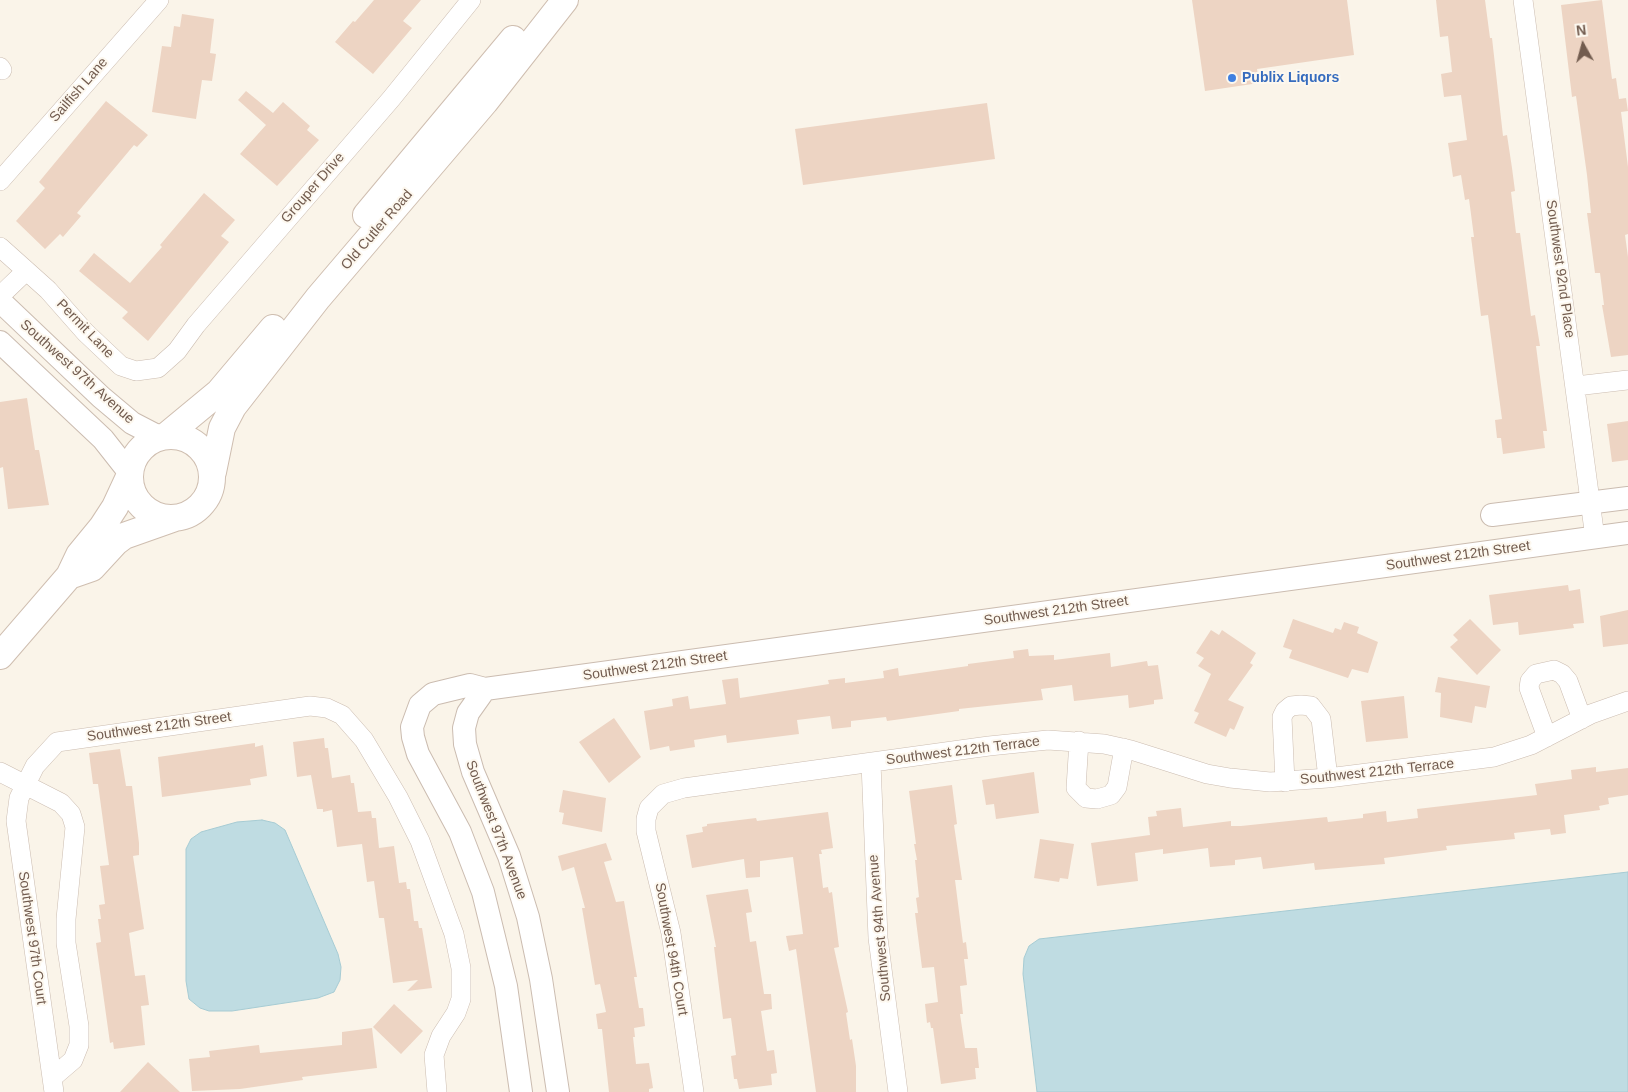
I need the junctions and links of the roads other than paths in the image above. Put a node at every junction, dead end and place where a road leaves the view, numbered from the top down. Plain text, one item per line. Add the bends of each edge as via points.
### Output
1 (158, 0) edge
2 (471, 0) edge
3 (1523, 0) edge
4 (557, 1) edge
5 (0, 182) edge
6 (0, 247) edge
7 (26, 271) junction
8 (0, 296) edge
9 (0, 301) edge
10 (0, 342) edge
11 (150, 371) joint
12 (1628, 380) edge
13 (1576, 386) junction
14 (162, 436) junction
15 (212, 472) junction
16 (129, 476) junction
17 (1628, 498) edge
18 (1591, 503) junction
19 (1492, 515) dead end
20 (175, 518) junction
21 (1628, 533) edge
22 (1596, 538) junction
23 (69, 576) junction
24 (0, 656) edge
25 (484, 689) junction
26 (1628, 701) edge
27 (1582, 719) junction
28 (1547, 737) junction
29 (1079, 741) junction
30 (1124, 748) junction
31 (871, 763) junction
32 (0, 772) edge
33 (1328, 778) junction
34 (1285, 782) junction
35 (25, 785) junction
36 (649, 808) joint
37 (53, 1085) edge
38 (436, 1092) edge
39 (521, 1092) edge
40 (558, 1092) edge
41 (694, 1092) edge
42 (898, 1092) edge

1 - 5 street, Sailfish Lane
2 - 11 street, Grouper Drive via 177,351
3 - 13 street, Southwest 92nd Place
4 - 14 main road, Old Cutler Road via 219,392
4 - 15 main road, Old Cutler Road via 485,102 318,298 233,407 222,428
6 - 7 street, Permit Lane
7 - 8 street
7 - 11 street, Permit Lane via 121,366
9 - 14 street, Southwest 97th Avenue via 57,358 132,423
10 - 16 street via 103,439
12 - 13 street
13 - 18 street, Southwest 92nd Place
14 - 15 main road via 183,437 197,444 208,457
14 - 16 main road via 138,450
15 - 20 main road via 211,489 204,503 191,513
16 - 20 main road via 134,497 144,509 159,517
16 - 23 main road via 115,507 79,555
17 - 18 street
18 - 19 street
18 - 22 street, Southwest 92nd Place
20 - 23 main road via 124,536 92,568
21 - 22 street, Southwest 212th Street
22 - 25 street, Southwest 212th Street
23 - 24 main road
25 - 39 street via 470,685 433,694 420,705 412,726 413,737 418,754 460,832 483,892 506,986
25 - 40 street, Southwest 97th Avenue via 468,713 464,728 465,744 528,917 542,980
26 - 27 street, Southwest 212th Terrace
27 - 28 street, Southwest 212th Terrace
27 - 28 street via 1568,681 1562,674 1554,670 1536,674 1529,688
28 - 33 street, Southwest 212th Terrace via 1515,751 1486,758
29 - 30 street, Southwest 212th Terrace
29 - 30 street via 1076,788 1086,798 1111,795 1117,787
29 - 31 street, Southwest 212th Terrace via 1024,742
30 - 34 street, Southwest 212th Terrace via 1207,774 1250,781
31 - 36 street, Southwest 212th Terrace via 684,788 663,794
31 - 42 street, Southwest 94th Avenue via 878,938
32 - 35 street
33 - 34 street, Southwest 212th Terrace
33 - 34 street via 1321,719 1310,706 1301,705 1291,706 1284,711 1282,718
35 - 37 street, Southwest 97th Court via 19,798 16,821
35 - 37 street via 60,802 71,814 76,827 66,931 79,1045 73,1060
35 - 38 street, Southwest 212th Street via 44,754 57,742 310,706 327,708 342,715 364,740 410,821 459,954 461,999 434,1055
36 - 41 street, Southwest 94th Court via 646,831 671,934

